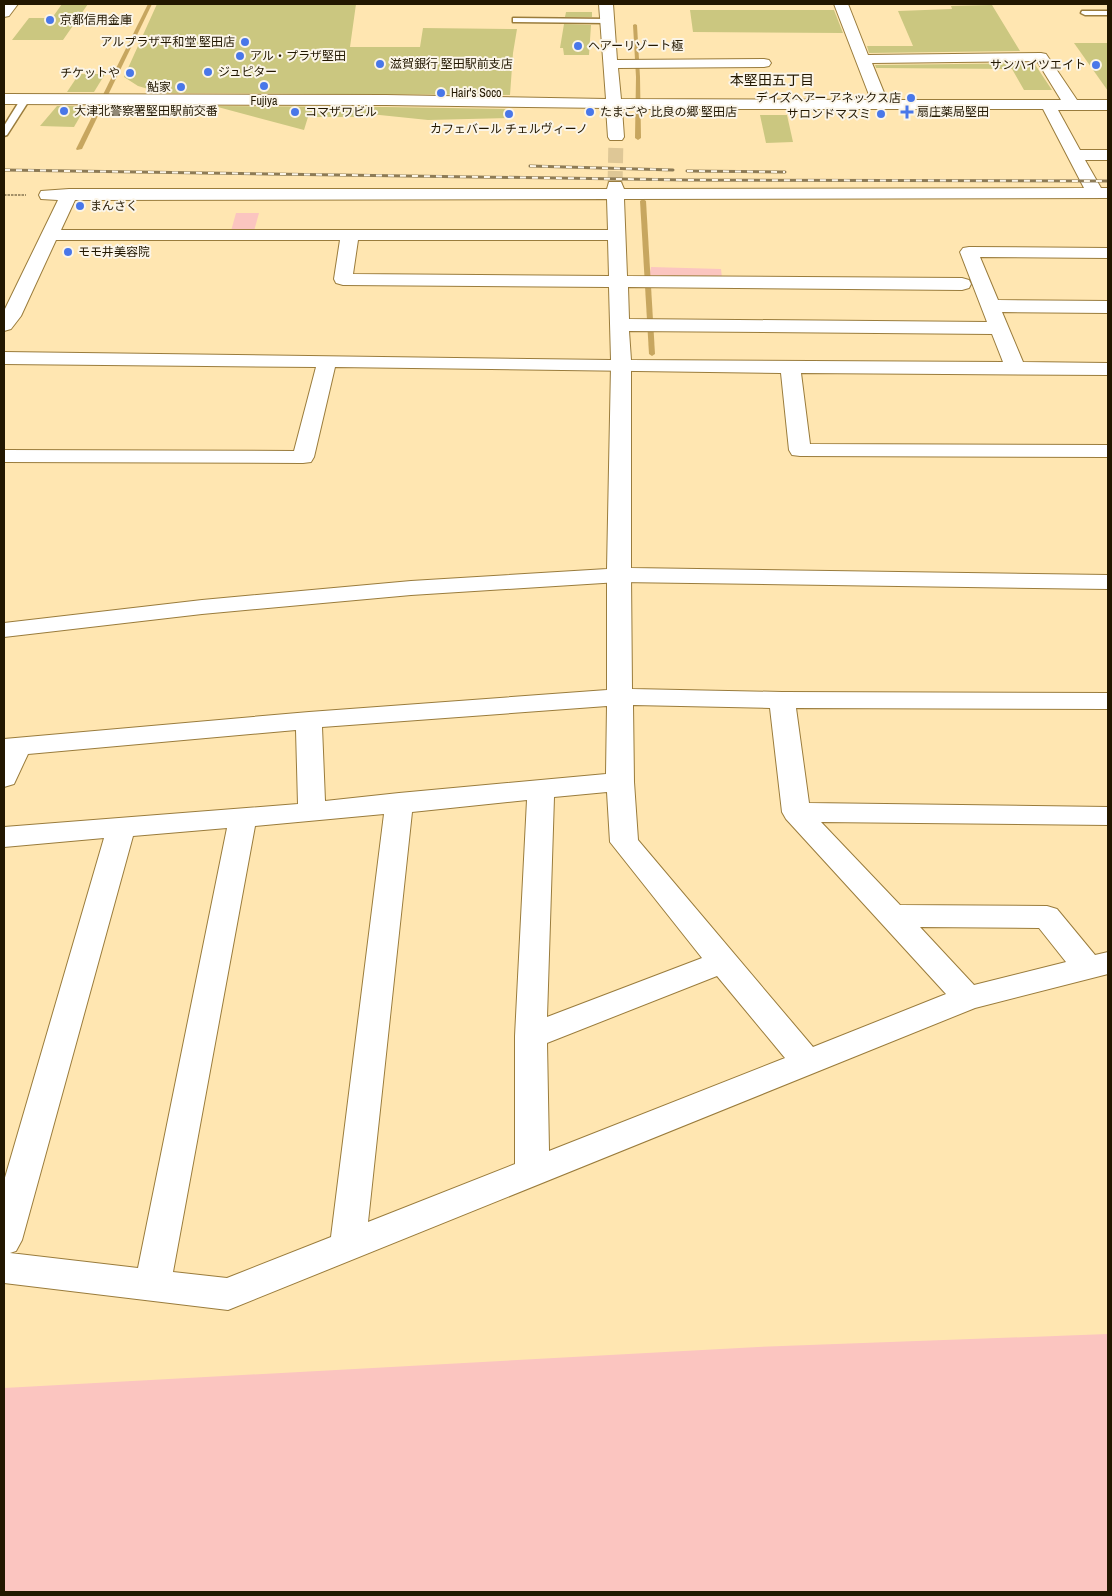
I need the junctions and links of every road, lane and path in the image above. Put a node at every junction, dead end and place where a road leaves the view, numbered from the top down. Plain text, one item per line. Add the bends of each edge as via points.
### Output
1 (11, 4) edge
2 (606, 4) edge
3 (841, 4) edge
4 (1085, 13) dead end
5 (1108, 13) edge
6 (4, 14) edge
7 (516, 20) dead end
8 (608, 21) junction
9 (628, 48) dead end
10 (609, 49) junction
11 (863, 59) junction
12 (764, 63) dead end
13 (611, 64) junction
14 (28, 83) dead end
15 (4, 99) edge
16 (25, 99) junction
17 (613, 104) junction
18 (881, 105) junction
19 (1048, 105) junction
20 (1072, 105) junction
21 (1108, 105) edge
22 (7, 124) edge
23 (4, 133) edge
24 (616, 136) tunnel mouth
25 (1074, 155) junction
26 (1108, 155) edge
27 (615, 190) junction
28 (1102, 193) edge
29 (47, 194) dead end
30 (69, 194) junction
31 (50, 235) junction
32 (615, 235) junction
33 (350, 236) junction
34 (1108, 253) edge
35 (617, 282) junction
36 (962, 284) dead end
37 (990, 306) junction
38 (1108, 307) edge
39 (619, 325) junction
40 (4, 326) edge
41 (999, 328) junction
42 (4, 358) edge
43 (328, 361) junction
44 (620, 366) junction
45 (790, 367) junction
46 (1015, 368) junction
47 (1108, 369) edge
48 (1108, 450) edge
49 (4, 456) edge
50 (619, 575) junction
51 (1108, 582) edge
52 (4, 630) edge
53 (619, 697) junction
54 (782, 700) junction
55 (1108, 702) edge
56 (309, 720) junction
57 (11, 747) edge
58 (4, 778) edge
59 (620, 782) junction
60 (541, 790) junction
61 (399, 802) junction
62 (312, 812) junction
63 (796, 812) junction
64 (1108, 816) edge
65 (243, 817) junction
66 (121, 828) junction
67 (4, 837) edge
68 (894, 916) junction
69 (722, 962) junction
70 (1098, 966) edge
71 (968, 998) junction
72 (531, 1036) junction
73 (807, 1062) junction
74 (532, 1172) junction
75 (4, 1240) edge
76 (348, 1245) junction
77 (4, 1268) edge
78 (153, 1284) junction

1 - 6 street
2 - 8 street
3 - 11 street
4 - 5 lane
7 - 8 lane
8 - 10 street
9 - 10 street
10 - 13 street
11 - 18 street
11 - 20 street via 1041,56
12 - 13 street
13 - 17 street
14 - 16 street via 33,88
15 - 16 street
16 - 17 street
16 - 22 lane
17 - 18 street
17 - 24 street
18 - 19 street
19 - 20 street
19 - 25 street
20 - 21 street
22 - 23 lane
25 - 26 street
25 - 28 street
27 - 28 street
27 - 30 street
27 - 32 street
29 - 30 street
30 - 31 street
31 - 33 street
31 - 40 street
32 - 33 street
32 - 35 street
33 - 35 street via 343,279
34 - 37 street via 969,252
35 - 36 street
35 - 39 street
37 - 38 street
37 - 41 street
39 - 41 street
39 - 44 street
41 - 46 street
42 - 43 street
43 - 44 street
43 - 49 street via 303,457
44 - 45 street
44 - 50 street
45 - 46 street
45 - 48 street via 800,450
46 - 47 street
50 - 51 street
50 - 52 street via 411,588 192,608
50 - 53 street
53 - 54 street
53 - 56 street
53 - 59 street
54 - 55 street
54 - 63 street
56 - 57 street
56 - 62 street
57 - 58 street
59 - 60 street
59 - 69 street via 624,842
60 - 61 street
60 - 72 street
61 - 62 street
61 - 76 street
62 - 65 street
63 - 64 street
63 - 68 street
65 - 66 street
65 - 78 street
66 - 67 street
66 - 75 street
68 - 70 street via 1047,917
68 - 71 street
69 - 72 street
69 - 73 street
70 - 71 street
71 - 73 street
72 - 74 street
73 - 74 street
74 - 76 street
76 - 78 street via 228,1294
77 - 78 street

